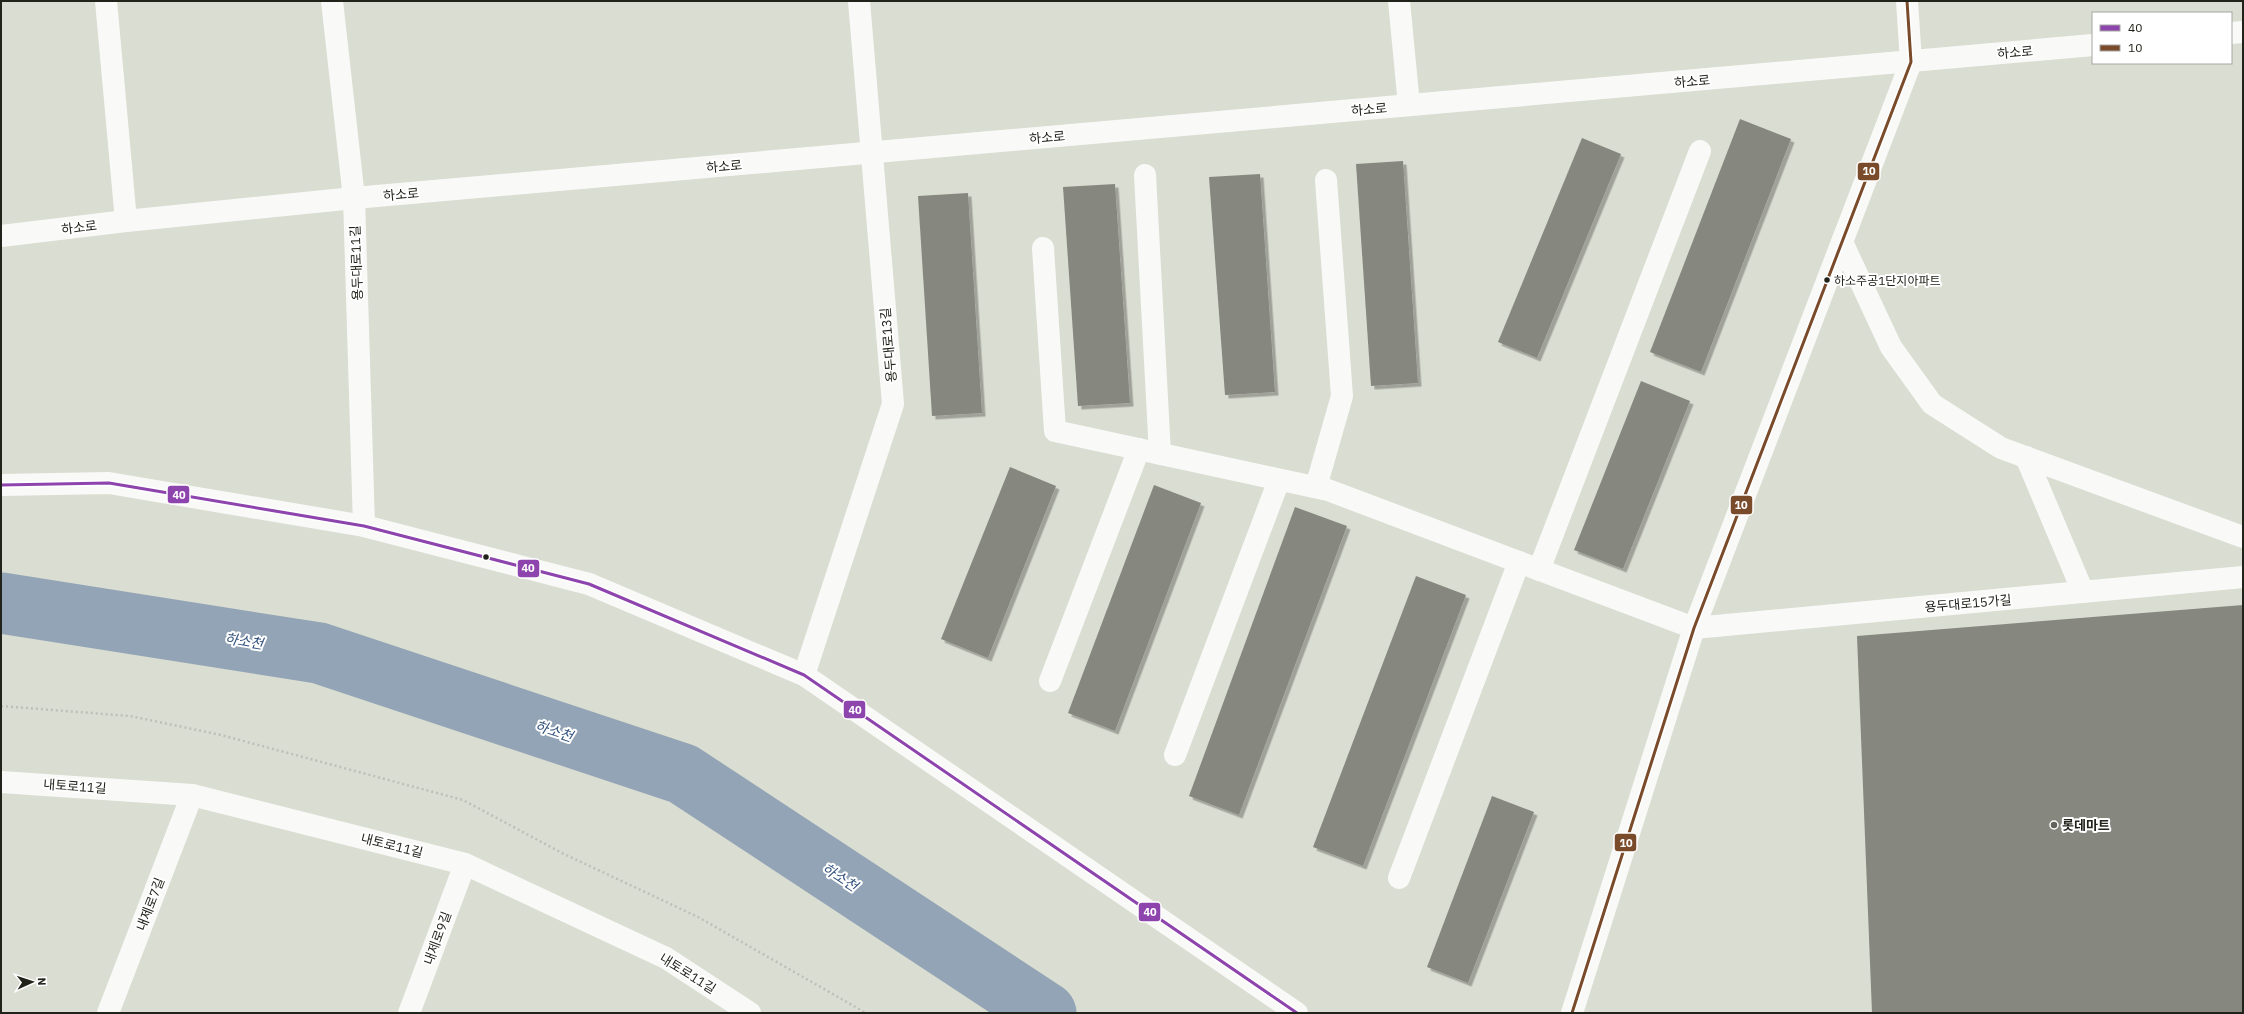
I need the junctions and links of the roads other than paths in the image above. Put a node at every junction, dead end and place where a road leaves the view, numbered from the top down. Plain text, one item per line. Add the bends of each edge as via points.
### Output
1 (106, 1) edge
2 (332, 1) edge
3 (859, 1) edge
4 (1400, 1) edge
5 (1908, 1) edge
6 (2243, 32) edge
7 (2232, 33) edge
8 (2092, 45) edge
9 (1911, 62) junction
10 (1409, 105) junction
11 (1700, 151) dead end
12 (872, 153) junction
13 (1145, 176) dead end
14 (1326, 180) dead end
15 (354, 198) junction
16 (126, 221) junction
17 (1, 236) edge
18 (1842, 242) junction
19 (1043, 248) dead end
20 (1139, 449) junction
21 (1160, 454) junction
22 (2026, 457) junction
23 (1279, 480) junction
24 (1, 485) edge
25 (1316, 487) junction
26 (364, 526) junction
27 (2243, 537) edge
28 (1519, 562) junction
29 (1539, 570) junction
30 (2243, 577) edge
31 (2083, 592) junction
32 (1694, 628) junction
33 (804, 675) junction
34 (1050, 682) dead end
35 (1175, 755) dead end
36 (1, 782) edge
37 (192, 795) junction
38 (465, 864) junction
39 (1399, 878) dead end
40 (108, 1013) edge
41 (409, 1013) edge
42 (750, 1013) edge
43 (1297, 1013) edge
44 (1572, 1013) edge

1 - 16 street
2 - 15 street, 용두대로11길
3 - 12 street, 용두대로13길
4 - 10 street
5 - 9 street
6 - 7 street
8 - 9 street, 하소로
9 - 10 street, 하소로
9 - 18 street
10 - 12 street, 하소로
11 - 29 street
12 - 15 street, 하소로
12 - 33 street, 용두대로13길 via 893,404
13 - 21 street
14 - 25 street via 1342,396
15 - 16 street, 하소로
15 - 26 street, 용두대로11길
16 - 17 street, 하소로
18 - 22 street via 1891,347 1932,404 2001,448
18 - 32 street
19 - 20 street via 1055,431
20 - 21 street
20 - 34 street
21 - 23 street
22 - 27 street
22 - 31 street
23 - 25 street
23 - 35 street
24 - 26 street via 109,483
25 - 28 street
26 - 33 street via 589,584
28 - 29 street
28 - 39 street
29 - 32 street
30 - 31 street, 용두대로15가길
31 - 32 street, 용두대로15가길
32 - 44 street
33 - 43 street
36 - 37 street, 내토로11길
37 - 38 street, 내토로11길
37 - 40 street, 내제로7길
38 - 41 street, 내제로9길
38 - 42 street, 내토로11길 via 666,958

